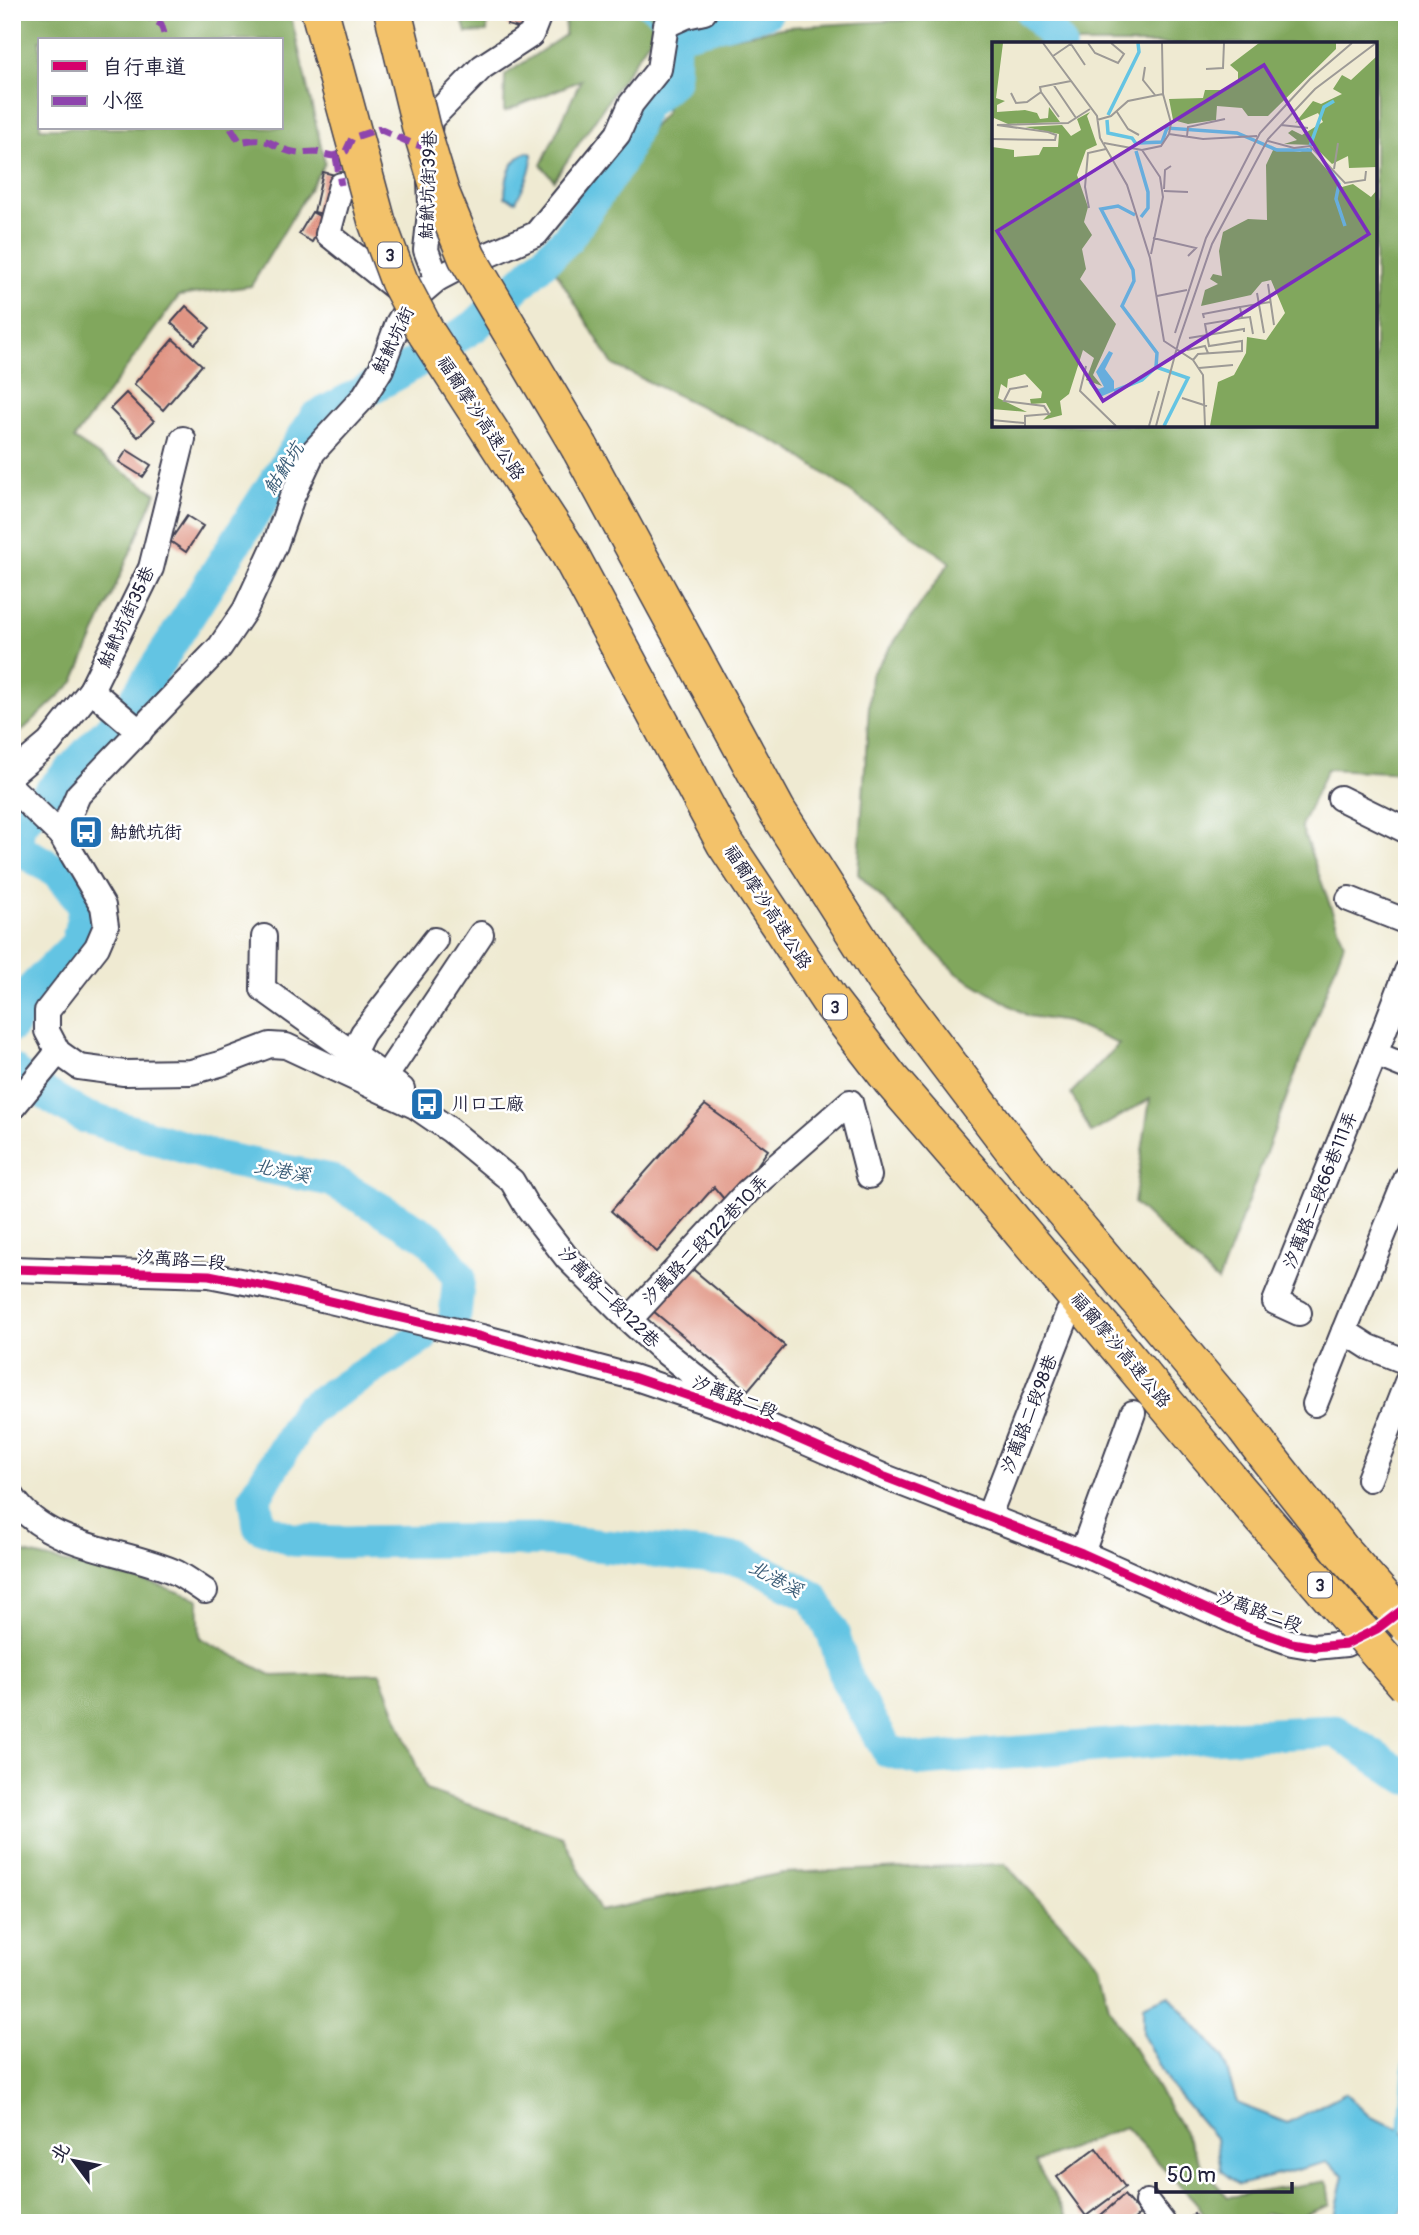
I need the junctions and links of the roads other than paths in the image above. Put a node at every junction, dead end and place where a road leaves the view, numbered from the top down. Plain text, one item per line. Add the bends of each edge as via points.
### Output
1 (320, 12) edge
2 (393, 12) edge
3 (540, 12) edge
4 (704, 12) edge
5 (341, 185) dead end
6 (437, 279) junction
7 (411, 301) junction
8 (183, 439) dead end
9 (91, 690) junction
10 (140, 732) junction
11 (12, 774) edge
12 (12, 789) edge
13 (1340, 798) dead end
14 (1407, 831) edge
15 (61, 835) junction
16 (1349, 899) dead end
17 (1407, 922) edge
18 (481, 934) dead end
19 (264, 937) dead end
20 (435, 940) dead end
21 (1407, 971) edge
22 (58, 1052) junction
23 (353, 1053) junction
24 (1375, 1054) junction
25 (1407, 1067) edge
26 (386, 1076) junction
27 (415, 1106) junction
28 (12, 1108) edge
29 (869, 1177) dead end
30 (1407, 1177) edge
31 (12, 1269) edge
32 (1068, 1313) dead end
33 (1299, 1313) dead end
34 (629, 1320) junction
35 (1344, 1331) junction
36 (1407, 1362) edge
37 (1407, 1382) edge
38 (1315, 1404) dead end
39 (739, 1413) junction
40 (1133, 1413) dead end
41 (1369, 1479) dead end
42 (12, 1496) edge
43 (989, 1515) junction
44 (1082, 1553) junction
45 (205, 1591) dead end
46 (1407, 1606) edge
47 (1407, 1623) edge
48 (1407, 1685) edge
49 (1147, 2202) dead end
50 (1163, 2223) edge

1 - 48 highway, 福爾摩沙高速公路 / 3, bridge via 377,222 399,281 427,334 568,551 725,843 829,1000 891,1080
2 - 47 highway, 3, bridge via 421,128 467,257 580,448 777,811 886,982 1026,1166 1245,1427 1340,1550
3 - 6 street, 鮕鮘坑街39巷 via 531,35 482,67 430,120 431,203 426,250
4 - 6 street, 鮕鮘坑街 via 666,25 659,69 631,104 618,135 536,233
5 - 7 street via 328,234
6 - 7 street, 鮕鮘坑街
7 - 10 street, 鮕鮘坑街 via 363,398 313,452 245,610 220,647
8 - 9 street, 鮕鮘坑街35巷 via 151,568
9 - 10 street
9 - 11 street, 鮕鮘坑街35巷 via 49,743
10 - 15 street, 鮕鮘坑街 via 78,795
12 - 15 street
13 - 14 street
15 - 22 street via 103,906 106,926 97,947 47,1010 47,1031
16 - 17 street
18 - 26 street
19 - 23 street via 263,989
20 - 23 street via 363,1033
21 - 24 street
22 - 27 street, 汐萬路二段122巷 via 79,1067 124,1073 191,1072 270,1045 286,1046
22 - 28 street
23 - 26 street
24 - 25 street
24 - 33 street, 汐萬路二段66巷111弄 via 1275,1302
26 - 27 street
27 - 34 street, 汐萬路二段122巷 via 512,1181 567,1258
29 - 34 street, 汐萬路二段122巷10弄 via 850,1102 748,1191
30 - 35 street
31 - 39 street, 汐萬路二段 via 209,1275 249,1282 632,1377
32 - 43 street, 汐萬路二段98巷
34 - 39 street, 汐萬路二段122巷
35 - 36 street
35 - 38 street
37 - 41 street
39 - 43 street, 汐萬路二段 via 885,1477
40 - 44 street
42 - 45 street via 23,1513 66,1538 176,1573
43 - 44 street, 汐萬路二段
44 - 46 street, 汐萬路二段 via 1247,1627 1315,1647 1346,1644 1377,1629
49 - 50 street

